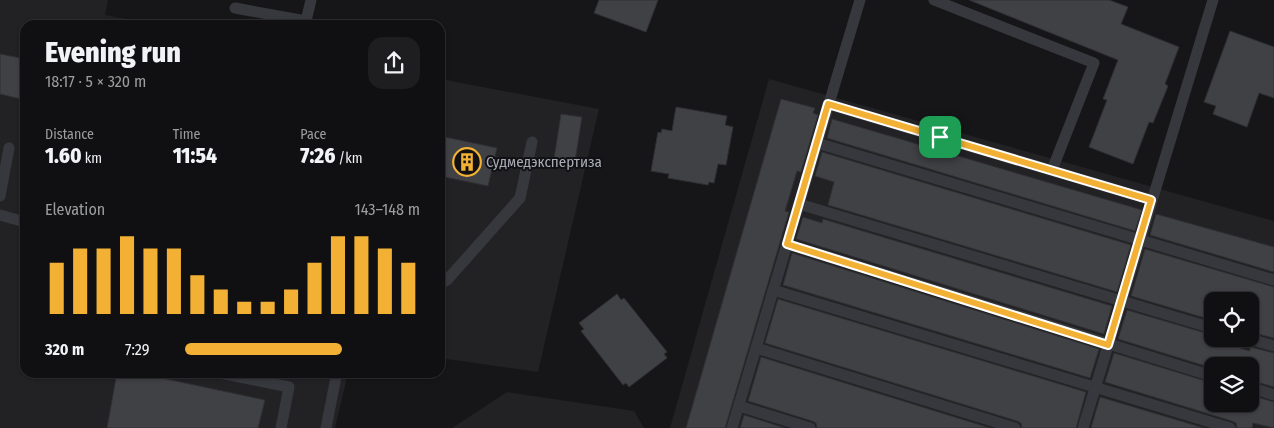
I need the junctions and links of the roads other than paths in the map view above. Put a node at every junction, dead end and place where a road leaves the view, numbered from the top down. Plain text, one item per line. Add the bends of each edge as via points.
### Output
1 (311, 0) edge
2 (860, 0) edge
3 (934, 0) edge
4 (1213, 0) edge
5 (235, 8) dead end
6 (293, 20) edge
7 (308, 20) edge
8 (828, 104) junction
9 (532, 142) dead end
10 (817, 143) junction
11 (9, 148) dead end
12 (1052, 170) junction
13 (0, 196) edge
14 (1151, 200) junction
15 (799, 204) junction
16 (0, 215) edge
17 (20, 221) edge
18 (1139, 240) junction
19 (787, 244) junction
20 (1274, 280) edge
21 (445, 281) edge
22 (773, 290) junction
23 (1121, 301) junction
24 (1204, 326) edge
25 (1259, 341) edge
26 (1108, 345) junction
27 (1274, 346) edge
28 (756, 348) junction
29 (1204, 374) edge
30 (245, 378) edge
31 (336, 378) edge
32 (1095, 388) junction
33 (1259, 390) edge
34 (1274, 394) edge
35 (738, 406) junction
36 (281, 428) edge
37 (326, 428) edge
38 (732, 428) edge
39 (810, 428) edge
40 (1015, 428) edge
41 (1083, 428) edge
42 (1230, 428) edge

1 - 7 lane
2 - 8 lane
3 - 12 lane via 1094,63
4 - 14 lane
5 - 6 lane
8 - 10 lane
8 - 12 lane
9 - 21 lane via 520,198
10 - 15 lane
10 - 18 lane
11 - 13 lane
12 - 14 lane
14 - 18 lane
15 - 19 lane
15 - 23 lane
16 - 17 lane
18 - 20 lane
18 - 23 lane
19 - 22 lane
19 - 26 lane
22 - 28 lane
22 - 32 lane
23 - 24 lane
23 - 26 lane
25 - 27 lane
26 - 29 lane
26 - 32 lane
28 - 35 lane
28 - 40 lane
30 - 36 lane via 289,387
31 - 37 lane
32 - 41 lane
32 - 42 lane
33 - 34 lane
35 - 38 lane
35 - 39 lane

